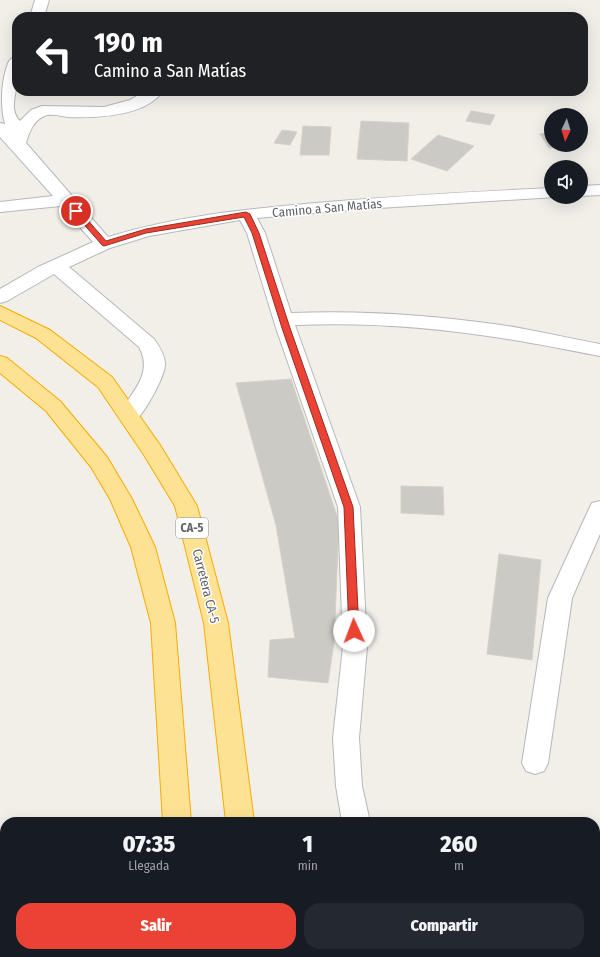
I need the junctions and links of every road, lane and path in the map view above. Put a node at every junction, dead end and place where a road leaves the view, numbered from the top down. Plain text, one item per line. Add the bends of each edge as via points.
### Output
1 (42, 0) edge
2 (38, 12) edge
3 (12, 74) edge
4 (148, 96) edge
5 (0, 128) edge
6 (19, 138) junction
7 (600, 190) edge
8 (588, 191) edge
9 (544, 193) edge
10 (66, 200) junction
11 (0, 207) edge
12 (246, 214) junction
13 (104, 244) junction
14 (56, 266) junction
15 (0, 297) edge
16 (0, 312) edge
17 (284, 319) junction
18 (600, 350) edge
19 (1, 365) edge
20 (128, 415) junction
21 (600, 509) edge
22 (535, 763) dead end
23 (177, 817) edge
24 (239, 817) edge
25 (355, 817) edge

1 - 2 street
3 - 6 street via 5,105
4 - 6 street via 116,111 41,112 26,122
5 - 6 street
6 - 10 street
7 - 8 street
9 - 12 street, Camino a San Matías
10 - 11 street
10 - 13 street
12 - 13 street, Camino a San Matías via 146,231
12 - 17 street via 256,233
13 - 14 street, Camino a San Matías
14 - 15 street, Camino a San Matías
14 - 20 street via 147,343 154,353 156,367 152,379
16 - 20 highway, Carretera CA-5 / CA-5 via 43,334 105,382
17 - 18 street via 416,322 500,331
17 - 25 street via 348,507 355,647 346,738 349,786
19 - 23 highway via 53,406 99,462 121,499 143,547 163,623
20 - 24 highway, Carretera CA-5 / CA-5 via 186,506 216,623
21 - 22 street via 560,598

